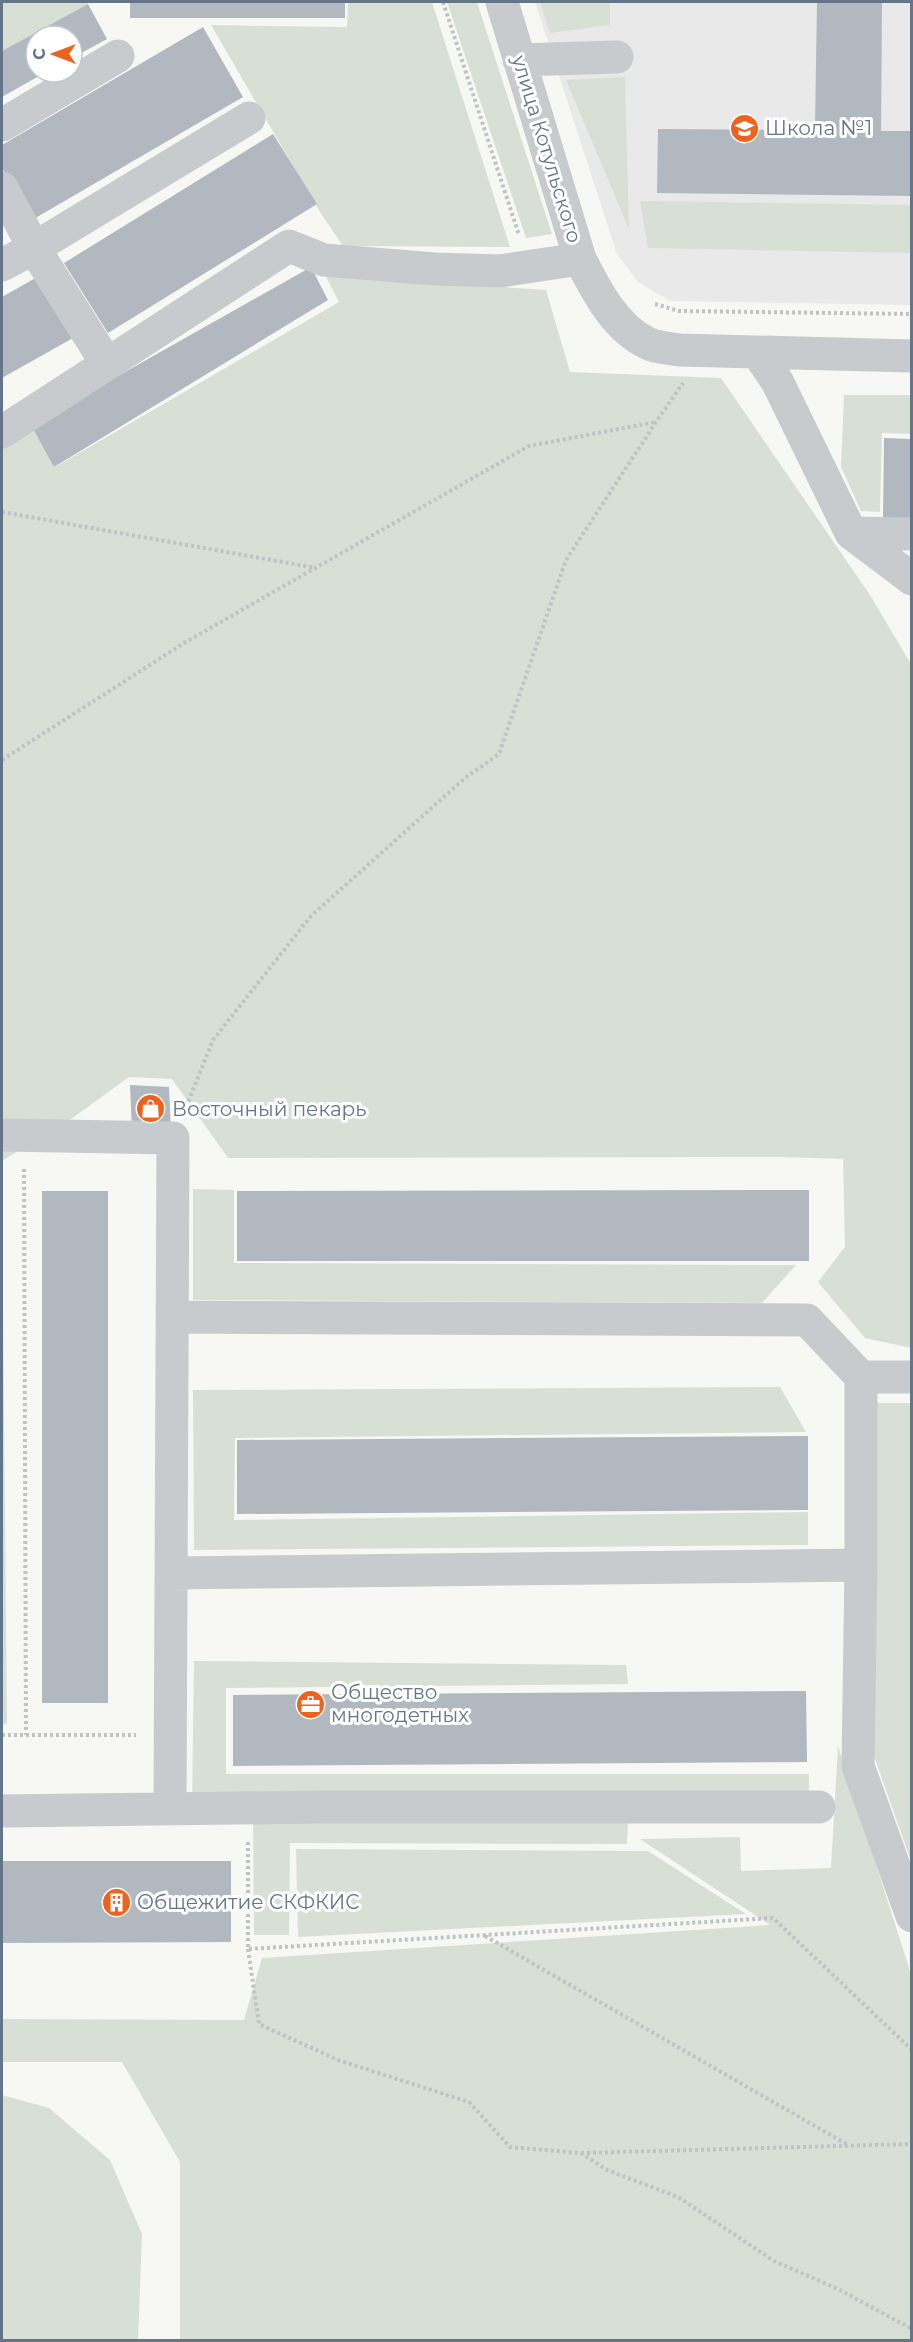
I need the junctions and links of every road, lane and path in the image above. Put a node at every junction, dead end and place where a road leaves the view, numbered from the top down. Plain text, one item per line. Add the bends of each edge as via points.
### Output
1 (443, 2) edge
2 (502, 2) edge
3 (118, 56) dead end
4 (617, 57) dead end
5 (519, 60) junction
6 (249, 118) dead end
7 (2, 125) edge
8 (2, 188) edge
9 (33, 248) junction
10 (580, 259) junction
11 (2, 265) edge
12 (529, 267) junction
13 (647, 300) dead end
14 (912, 314) edge
15 (714, 352) junction
16 (758, 353) junction
17 (912, 356) edge
18 (107, 364) junction
19 (656, 422) junction
20 (2, 432) edge
21 (2, 512) edge
22 (851, 533) junction
23 (912, 534) edge
24 (316, 568) junction
25 (912, 579) edge
26 (2, 760) edge
27 (13, 1135) edge
28 (173, 1138) junction
29 (173, 1317) junction
30 (861, 1377) junction
31 (912, 1377) edge
32 (861, 1565) junction
33 (172, 1573) junction
34 (171, 1734) junction
35 (2, 1735) edge
36 (26, 1735) junction
37 (819, 1807) dead end
38 (170, 1808) junction
39 (2, 1811) edge
40 (248, 1837) dead end
41 (912, 1917) edge
42 (483, 1935) junction
43 (248, 1949) junction
44 (912, 2050) edge
45 (912, 2144) edge
46 (848, 2145) junction
47 (581, 2153) junction
48 (912, 2329) edge

1 - 12 path
2 - 5 street, улица Котульского
3 - 7 street
4 - 5 street
5 - 10 street, улица Котульского
6 - 9 street
8 - 9 street
9 - 11 street
9 - 18 street
10 - 12 street
10 - 15 street, улица Котульского via 598,294 622,326 648,344
12 - 18 street via 500,271 435,269 324,260 289,246
13 - 14 path via 679,311
15 - 16 street, улица Котульского
15 - 19 path via 693,370
16 - 17 street, улица Котульского
16 - 22 street via 778,383
18 - 20 street
19 - 24 path via 529,446
19 - 28 path via 567,560 499,754 465,778 311,916 213,1040
21 - 24 path
22 - 23 street
22 - 25 street
24 - 26 path via 184,643
27 - 28 street
27 - 36 path
28 - 29 street
29 - 30 street via 807,1320
29 - 33 street
30 - 31 street
30 - 32 street
32 - 33 street
32 - 41 street via 858,1766
33 - 34 street
34 - 36 path
34 - 38 street
35 - 36 path
37 - 38 street
38 - 39 street
40 - 43 path
42 - 43 path
42 - 44 path via 773,1917
42 - 46 path
43 - 47 path via 259,2024 338,2060 469,2102 510,2147
45 - 46 path
46 - 47 path
47 - 48 path via 607,2170 678,2197 774,2261 838,2289

